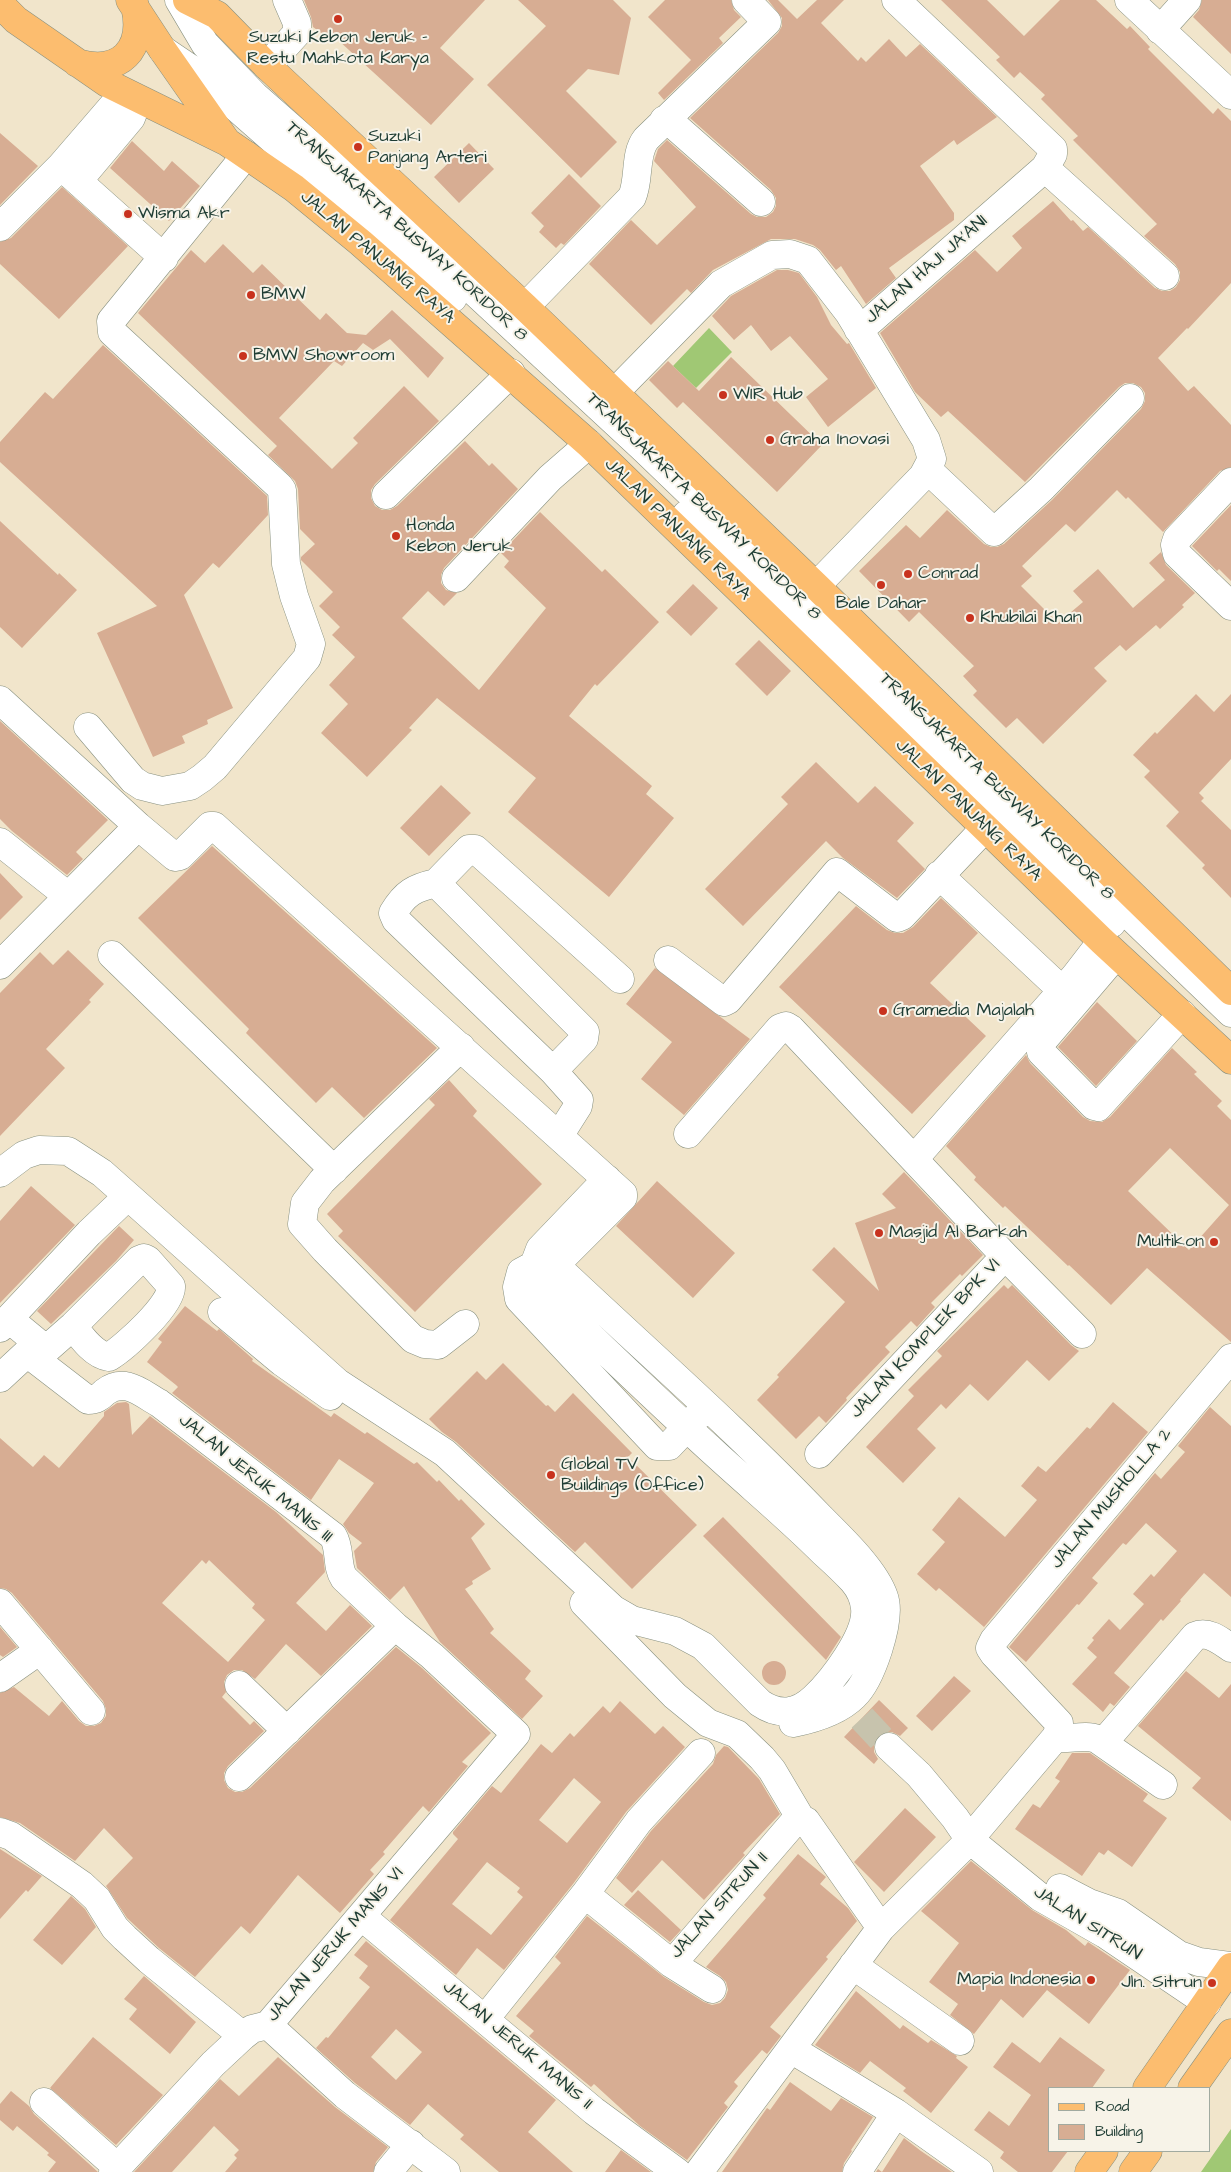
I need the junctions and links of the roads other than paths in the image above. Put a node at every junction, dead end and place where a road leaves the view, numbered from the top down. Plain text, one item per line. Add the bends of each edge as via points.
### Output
1 (179, 0) edge
2 (187, 0) edge
3 (287, 0) edge
4 (746, 0) edge
5 (896, 0) edge
6 (1129, 0) edge
7 (1187, 0) edge
8 (132, 3) edge
9 (214, 8) edge
10 (5, 13) edge
11 (1160, 30) junction
12 (162, 49) junction
13 (77, 63) junction
14 (267, 66) junction
15 (1231, 95) edge
16 (131, 97) junction
17 (664, 120) junction
18 (244, 153) junction
19 (1045, 168) junction
20 (69, 173) junction
21 (761, 202) dead end
22 (0, 227) edge
23 (164, 258) junction
24 (1165, 276) dead end
25 (525, 307) junction
26 (858, 328) junction
27 (511, 373) junction
28 (615, 392) junction
29 (1130, 398) dead end
30 (589, 444) junction
31 (928, 470) junction
32 (1231, 482) edge
33 (386, 495) dead end
34 (456, 578) dead end
35 (816, 586) junction
36 (1231, 606) edge
37 (0, 700) edge
38 (88, 728) dead end
39 (138, 826) junction
40 (985, 828) junction
41 (0, 842) edge
42 (939, 876) junction
43 (436, 883) junction
44 (68, 896) junction
45 (1109, 948) junction
46 (112, 954) dead end
47 (668, 960) dead end
48 (0, 965) edge
49 (620, 979) dead end
50 (1051, 980) dead end
51 (1231, 991) edge
52 (1231, 1013) edge
53 (1182, 1014) junction
54 (1231, 1032) edge
55 (461, 1047) junction
56 (1231, 1060) edge
57 (553, 1072) junction
58 (688, 1134) dead end
59 (559, 1136) junction
60 (914, 1159) junction
61 (334, 1170) junction
62 (0, 1173) edge
63 (128, 1196) junction
64 (1005, 1256) junction
65 (544, 1265) junction
66 (222, 1312) dead end
67 (4, 1324) edge
68 (464, 1324) dead end
69 (73, 1326) dead end
70 (1082, 1334) dead end
71 (1231, 1358) edge
72 (0, 1378) edge
73 (706, 1407) junction
74 (687, 1428) junction
75 (818, 1454) dead end
76 (0, 1603) edge
77 (395, 1626) junction
78 (1231, 1648) edge
79 (40, 1650) junction
80 (0, 1678) edge
81 (239, 1686) dead end
82 (845, 1702) junction
83 (91, 1711) dead end
84 (287, 1731) junction
85 (514, 1738) joint
86 (1055, 1738) junction
87 (1103, 1743) junction
88 (889, 1747) tunnel mouth
89 (701, 1753) dead end
90 (239, 1777) dead end
91 (1163, 1785) dead end
92 (801, 1819) junction
93 (968, 1829) junction
94 (0, 1832) edge
95 (585, 1894) junction
96 (1086, 1912) junction
97 (361, 1916) junction
98 (881, 1928) junction
99 (672, 1964) junction
100 (853, 1965) junction
101 (1231, 1966) edge
102 (712, 1989) dead end
103 (1207, 2003) junction
104 (485, 2019) junction
105 (268, 2025) junction
106 (1231, 2033) edge
107 (242, 2036) junction
108 (960, 2040) dead end
109 (791, 2049) junction
110 (1148, 2087) edge
111 (1193, 2087) edge
112 (44, 2102) dead end
113 (896, 2114) junction
114 (411, 2144) junction
115 (1103, 2152) edge
116 (1147, 2152) edge
117 (115, 2169) edge
118 (388, 2172) edge
119 (446, 2172) edge
120 (677, 2172) edge
121 (699, 2172) edge
122 (857, 2172) edge
123 (979, 2172) edge
124 (1089, 2172) edge
125 (1133, 2172) edge

1 - 52 street, TRANSJAKARTA BUSWAY KORIDOR 8 via 205,44 255,96 412,234 643,448
2 - 9 main road
3 - 14 street via 297,23 297,33
4 - 17 street via 767,22
5 - 19 street via 1053,149
6 - 11 street
7 - 11 street
8 - 12 main road, JALAN PANJANG RAYA
8 - 13 main road via 139,24 136,41 126,55 111,65 94,67
9 - 14 main road
10 - 13 main road
11 - 15 street
12 - 18 main road, JALAN PANJANG RAYA
12 - 54 street, TRANSJAKARTA BUSWAY KORIDOR 8 via 198,74 524,362 662,491 1030,849
13 - 16 main road
14 - 25 main road
16 - 18 main road
16 - 20 street via 131,118
17 - 21 street via 668,120
17 - 25 street via 641,148 632,197
18 - 23 street via 216,216 208,223 194,222
18 - 27 main road, JALAN PANJANG RAYA via 294,188 361,243
19 - 24 street
19 - 26 street, JALAN HAJI JA'ANI
20 - 22 street
20 - 23 street
23 - 38 street via 111,321 112,332 282,490 286,564 311,644 307,658 215,767 190,786 162,791 137,783
25 - 28 main road
26 - 28 street, JALAN HAJI JA'ANI via 808,260 790,254 772,255 712,291
26 - 31 street via 926,440 932,459
27 - 30 main road, JALAN PANJANG RAYA
27 - 33 street
28 - 35 main road
29 - 31 street via 994,532
30 - 34 street via 550,478
30 - 40 main road, JALAN PANJANG RAYA
31 - 35 street
32 - 36 street via 1175,545 1177,554
35 - 51 main road
37 - 39 street
39 - 44 street
39 - 55 street via 178,857 210,826 214,826
40 - 42 street
40 - 45 main road, JALAN PANJANG RAYA
41 - 44 street
42 - 47 street via 897,918 837,872 724,1002
42 - 50 street
43 - 49 street via 469,849 475,849
43 - 57 street via 585,1032 584,1039
43 - 57 street via 418,887 407,895 394,913 396,920
44 - 48 street
45 - 53 main road, JALAN PANJANG RAYA
45 - 53 street via 1040,1044 1041,1052 1094,1106 1098,1106
45 - 60 street via 1075,976
46 - 61 street
53 - 56 main road, JALAN PANJANG RAYA
55 - 59 street
55 - 61 street
57 - 59 street via 579,1100
58 - 60 street, JALAN KOMPLEK BPK VI via 780,1028 786,1026
59 - 65 street via 615,1188 540,1249
60 - 64 street, JALAN KOMPLEK BPK VI
61 - 68 street via 305,1203 302,1224 413,1339 425,1344 438,1344
62 - 63 street via 24,1155 39,1150 68,1151 102,1173
63 - 67 street
63 - 82 street via 338,1383 445,1453 613,1609 632,1620 675,1630 696,1659 754,1713 769,1722 784,1725 802,1722
64 - 70 street
64 - 75 street, JALAN KOMPLEK BPK VI
65 - 73 street
65 - 74 street via 533,1278 535,1284
66 - 92 street via 323,1392 407,1440 436,1462 537,1555 675,1696 708,1723 737,1734 762,1758
67 - 69 street via 48,1348
71 - 86 street, JALAN MUSHOLLA 2 via 990,1648 1059,1723
72 - 77 street, JALAN JERUK MANIS III via 26,1353 88,1400 98,1399 120,1385 129,1386 159,1403 333,1536 337,1542 341,1574
73 - 74 street
73 - 82 street via 799,1494 852,1550 884,1597 887,1612 882,1638 867,1677 855,1695
74 - 82 street via 812,1540 853,1581 862,1595 866,1609 852,1649
76 - 79 street
77 - 84 street
77 - 85 street, JALAN JERUK MANIS III via 514,1731
78 - 87 street via 1216,1637 1201,1633 1195,1636
79 - 80 street
79 - 83 street
81 - 84 street
84 - 90 street
85 - 97 street, JALAN JERUK MANIS VI
86 - 87 street via 1069,1740 1091,1736
86 - 93 street
87 - 91 street
88 - 93 street, JALAN SITRUN
89 - 95 street via 639,1821
92 - 98 street
92 - 99 street, JALAN SITRUN II via 795,1821
93 - 96 street, JALAN SITRUN via 1040,1897
93 - 98 street
94 - 107 street via 11,1836 82,1885 125,1938
95 - 99 street, JALAN SITRUN II
95 - 104 street
96 - 101 street, JALAN SITRUN via 1118,1913 1179,1955 1198,1962
96 - 103 street, JALAN SITRUN
97 - 104 street, JALAN JERUK MANIS II
97 - 105 street, JALAN JERUK MANIS VI
98 - 100 street
99 - 102 street
100 - 108 street
100 - 109 street
101 - 103 main road
103 - 110 main road
104 - 120 street, JALAN JERUK MANIS II via 594,2111
105 - 107 street, JALAN JERUK MANIS VI via 252,2029
105 - 114 street via 345,2095
106 - 111 main road
107 - 117 street, JALAN JERUK MANIS VI
109 - 113 street
109 - 121 street
112 - 117 street
113 - 122 street
113 - 123 street
114 - 118 street
114 - 119 street
115 - 124 main road
116 - 125 main road

